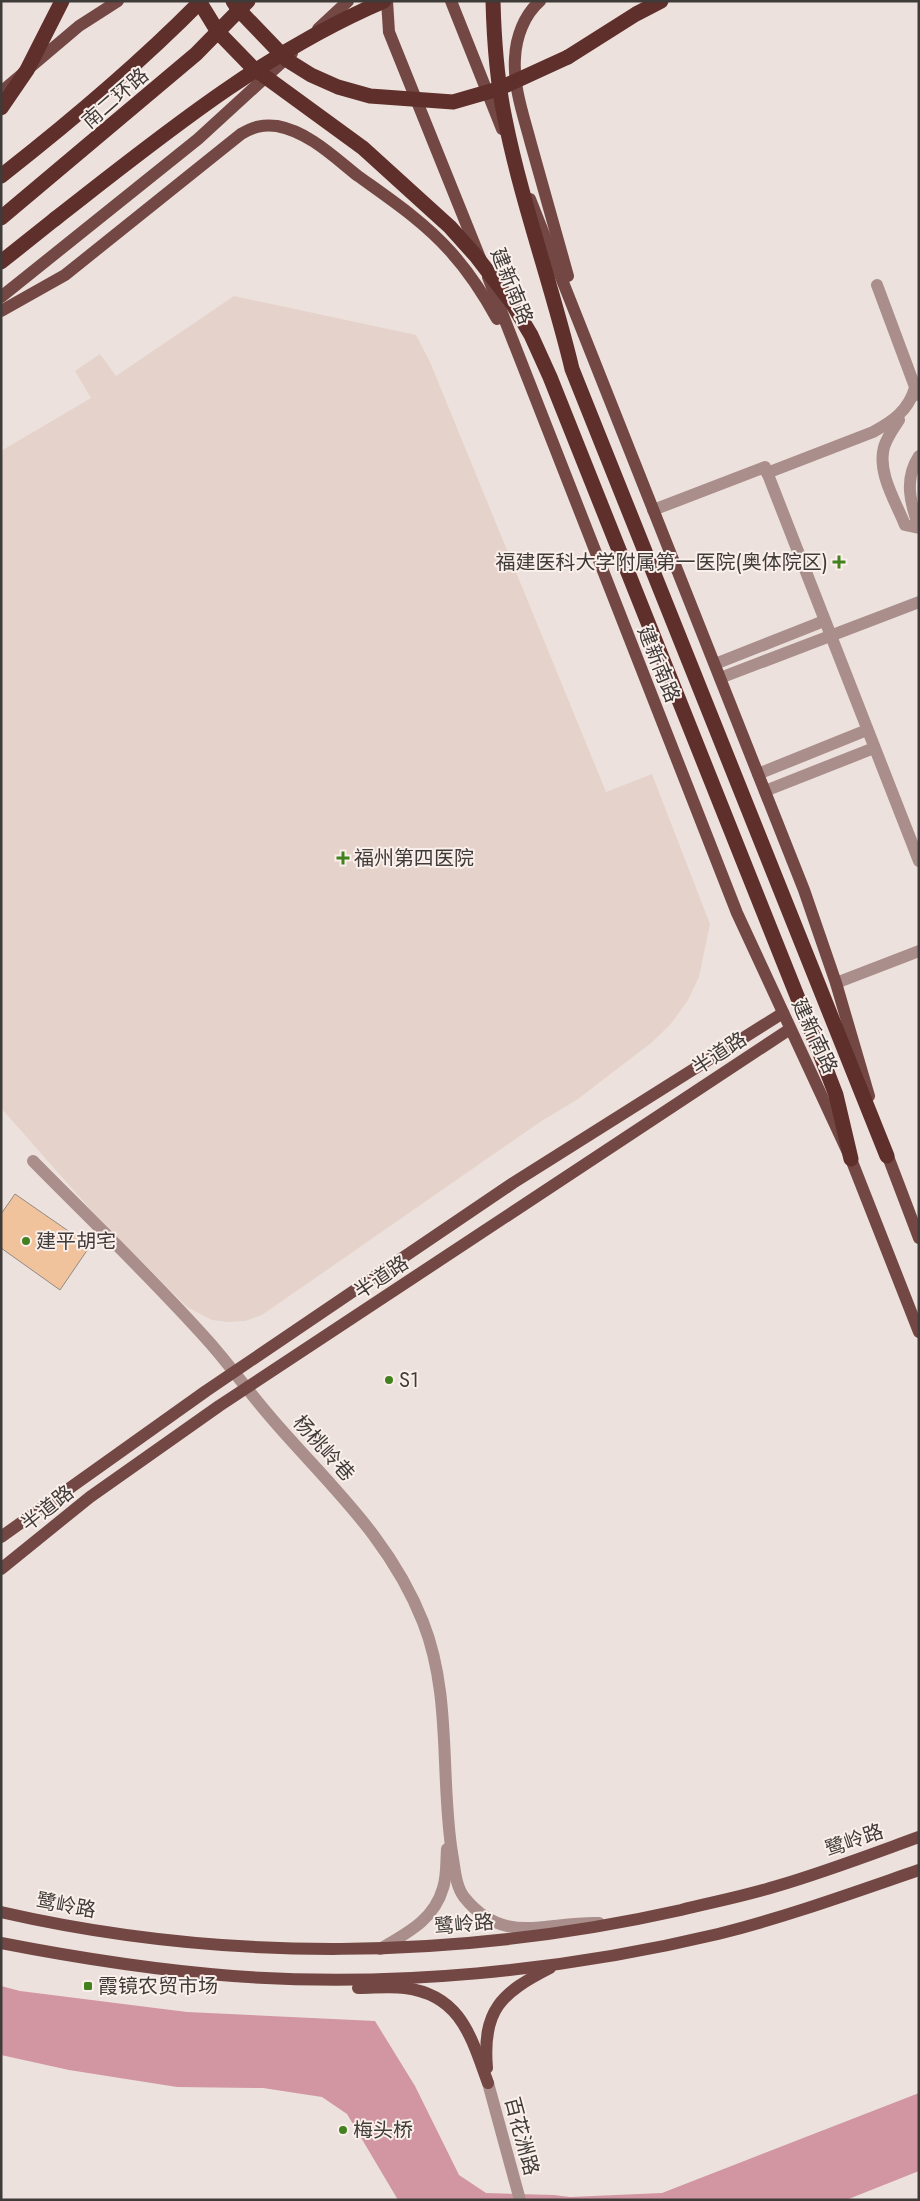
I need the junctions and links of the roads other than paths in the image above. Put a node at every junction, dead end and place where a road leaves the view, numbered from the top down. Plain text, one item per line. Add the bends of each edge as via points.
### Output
1 (62, 1) edge
2 (118, 1) edge
3 (200, 1) edge
4 (233, 1) edge
5 (248, 1) edge
6 (348, 1) edge
7 (386, 1) edge
8 (451, 1) edge
9 (493, 1) edge
10 (540, 1) edge
11 (661, 1) edge
12 (1, 92) edge
13 (1, 108) edge
14 (1, 176) edge
15 (1, 218) edge
16 (1, 262) edge
17 (877, 285) dead end
18 (1, 297) edge
19 (1, 311) edge
20 (585, 338) junction
21 (533, 388) junction
22 (917, 393) edge
23 (907, 407) junction
24 (919, 456) edge
25 (767, 473) junction
26 (653, 510) junction
27 (919, 527) edge
28 (919, 602) edge
29 (824, 621) junction
30 (830, 636) junction
31 (715, 664) junction
32 (720, 678) junction
33 (867, 730) junction
34 (874, 748) junction
35 (758, 774) junction
36 (765, 791) junction
37 (919, 861) edge
38 (919, 951) edge
39 (836, 983) junction
40 (783, 1013) junction
41 (790, 1029) junction
42 (887, 1156) junction
43 (33, 1160) dead end
44 (851, 1160) junction
45 (919, 1238) edge
46 (919, 1332) edge
47 (234, 1372) junction
48 (248, 1388) junction
49 (1, 1537) edge
50 (1, 1569) edge
51 (448, 1829) junction
52 (919, 1837) edge
53 (919, 1870) edge
54 (1, 1912) edge
55 (620, 1923) junction
56 (1, 1943) edge
57 (380, 1949) junction
58 (559, 1963) junction
59 (340, 1980) junction
60 (488, 2083) junction
61 (520, 2197) edge

1 - 13 highway, bridge via 27,70
2 - 12 main road via 79,26
3 - 14 highway, 南二环路 via 130,68
3 - 44 highway, bridge via 218,32 252,67 363,148 450,227 512,302 550,377 821,1056 836,1096
4 - 11 highway, bridge via 287,60 311,75 370,96 453,102 498,89 568,57
5 - 15 highway, 南二环路, bridge via 196,54
6 - 18 main road via 198,139
7 - 16 highway, bridge via 329,27 239,80 155,141
7 - 21 main road, 建新南路 via 389,32
8 - 20 main road, 建新南路
9 - 42 highway, bridge via 494,39 504,117 520,186 572,369
10 - 20 main road via 533,7 520,33 515,60 516,78 524,118
17 - 22 street
19 - 21 main road via 65,275 241,134 262,125 279,126 321,146 449,250 489,303
20 - 26 main road, 建新南路
21 - 40 main road, 建新南路 via 737,913
22 - 23 street
23 - 25 street via 897,418 873,432
23 - 27 street via 889,435 882,458 883,471 905,525
24 - 27 street via 912,472 909,498
25 - 26 street via 765,467
25 - 29 street
26 - 31 main road, 建新南路
28 - 30 street
29 - 30 street
29 - 31 street
30 - 32 street
30 - 33 street
31 - 32 main road, 建新南路
32 - 35 main road, 建新南路
33 - 34 street
33 - 35 street
34 - 36 street
34 - 37 street
35 - 36 main road, 建新南路
36 - 39 main road, 建新南路 via 808,900
38 - 39 street
39 - 42 main road, 建新南路
40 - 41 main road, 建新南路
40 - 47 main road, 半道路 via 513,1183
41 - 44 main road, 建新南路
41 - 48 main road, 半道路
42 - 45 main road, 建新南路
43 - 47 street, 杨桃岭巷
44 - 46 main road, 建新南路
47 - 48 street, 杨桃岭巷
47 - 49 main road, 半道路
48 - 50 main road, 半道路 via 90,1497
48 - 51 street, 杨桃岭巷 via 379,1540 413,1598 433,1650 437,1674
51 - 55 street via 462,1894 491,1920 513,1929 579,1922
51 - 57 street via 444,1887 434,1910 422,1923
52 - 55 main road, 鹭岭路 via 777,1886
53 - 58 main road via 721,1933 629,1953
54 - 57 main road, 鹭岭路 via 77,1928 219,1944
55 - 57 main road, 鹭岭路 via 536,1936
56 - 59 main road via 151,1968 236,1977
58 - 59 main road via 434,1977
58 - 60 main road via 513,1990 495,2010 486,2046
59 - 60 main road via 354,1988 414,1989 447,2004 466,2026
60 - 61 street, 百花洲路

